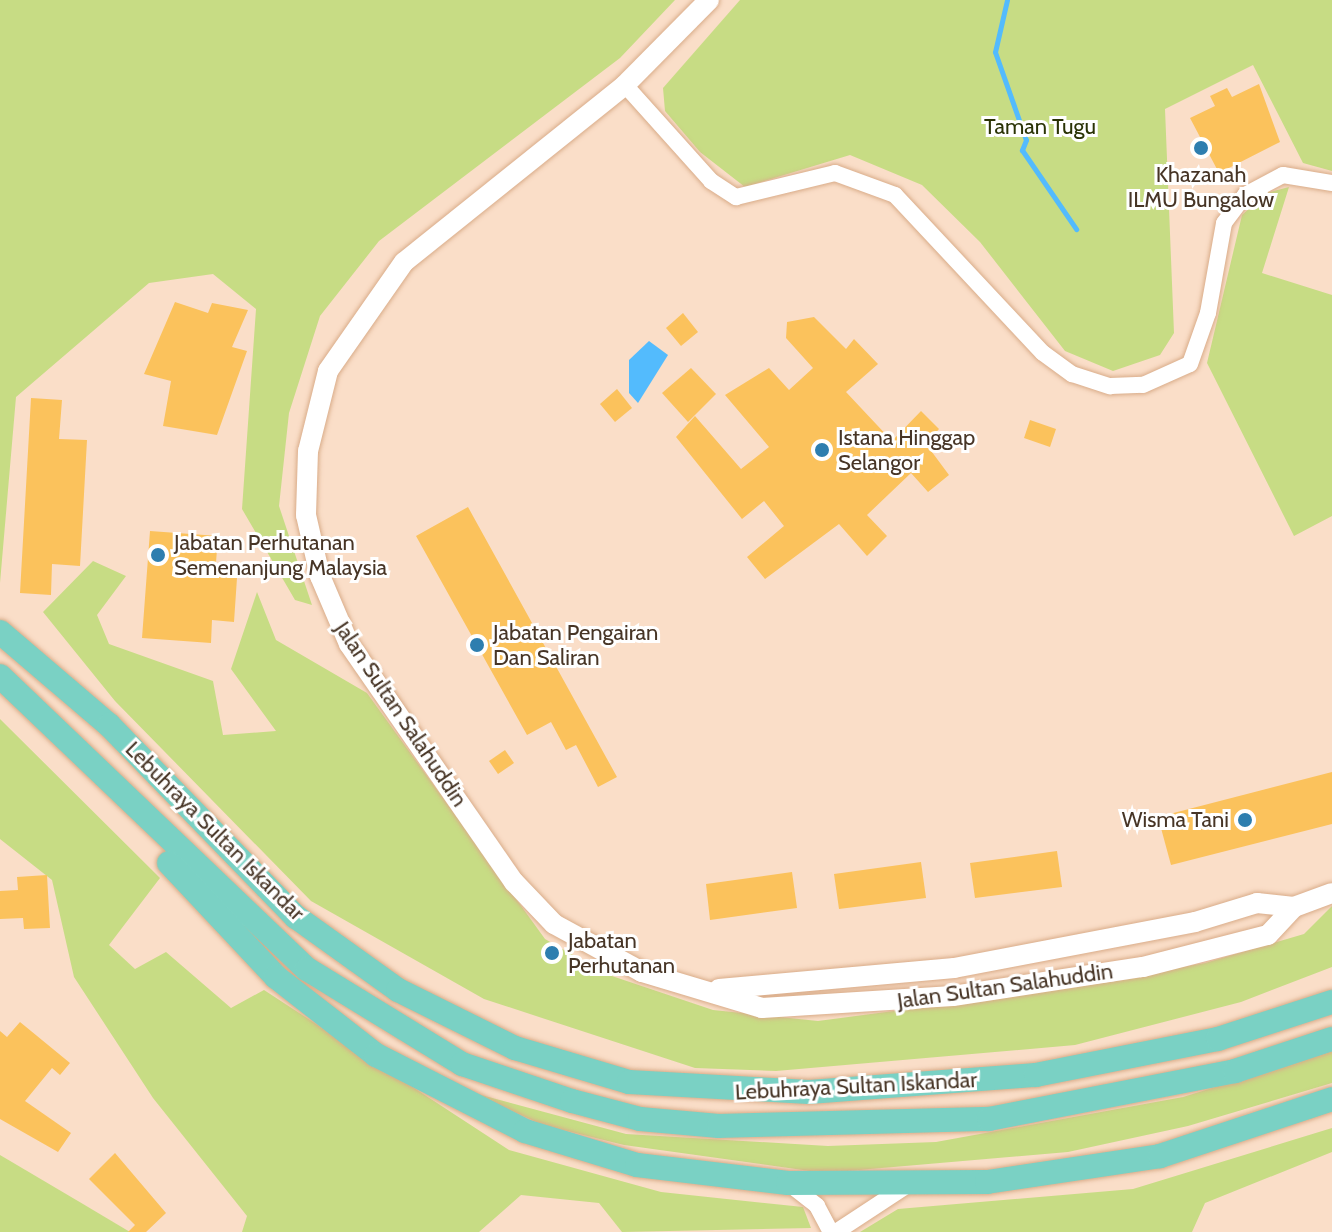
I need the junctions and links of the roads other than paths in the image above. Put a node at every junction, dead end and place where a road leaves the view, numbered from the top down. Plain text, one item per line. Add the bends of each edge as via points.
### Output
1 (709, 0) edge
2 (625, 85) junction
3 (1332, 183) edge
4 (0, 632) edge
5 (0, 676) edge
6 (27, 697) junction
7 (1332, 893) edge
8 (1294, 907) junction
9 (703, 990) junction
10 (1332, 1002) edge
11 (1332, 1039) edge
12 (1332, 1099) edge
13 (788, 1183) junction
14 (910, 1183) junction
15 (834, 1232) edge

1 - 2 street, Jalan Sultan Salahuddin
2 - 3 street via 711,181 736,197 835,173 895,195 1043,353 1072,374 1110,386 1143,385 1190,364 1208,313 1224,223 1245,195 1283,175
2 - 9 street, Jalan Sultan Salahuddin via 457,216 374,300 328,371 308,451 306,515 320,576 349,644 514,882 567,933 642,972
4 - 10 main road, Lebuhraya Sultan Iskandar via 109,725 296,917 386,981 515,1048 629,1082 717,1093 809,1092 1036,1075 1218,1039
5 - 6 main road, Lebuhraya Sultan Iskandar
6 - 11 main road, Lebuhraya Sultan Iskandar via 265,935 358,1005 502,1082 640,1119 806,1130 989,1119 1235,1071
6 - 13 main road via 276,977 376,1055 525,1131 637,1165
7 - 8 street, Jalan Sultan Salahuddin
8 - 9 street, Jalan Sultan Salahuddin via 1257,903 1195,922 954,968
8 - 9 street, Jalan Sultan Salahuddin via 1268,935 1204,954 953,996 806,1010 762,1008
12 - 14 main road via 1160,1156 1068,1174
13 - 14 main road
13 - 15 street via 817,1206
14 - 15 street

